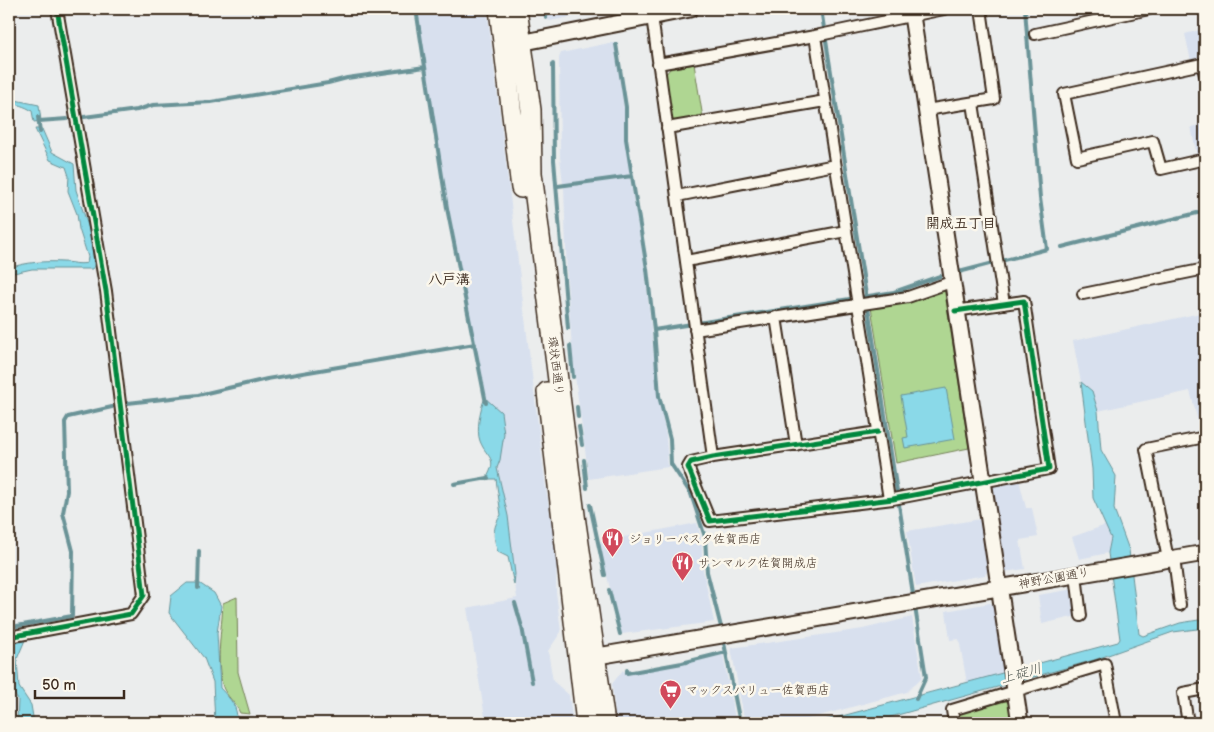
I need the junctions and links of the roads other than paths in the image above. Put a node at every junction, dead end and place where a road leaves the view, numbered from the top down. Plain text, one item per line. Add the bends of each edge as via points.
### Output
1 (57, 9) edge
2 (499, 9) edge
3 (517, 9) edge
4 (690, 9) edge
5 (944, 9) edge
6 (981, 9) edge
7 (1149, 9) edge
8 (652, 12) edge
9 (911, 12) edge
10 (821, 34) junction
11 (1035, 34) dead end
12 (513, 45) junction
13 (658, 64) junction
14 (1205, 75) edge
15 (825, 101) junction
16 (973, 103) junction
17 (926, 110) junction
18 (667, 128) junction
19 (1205, 159) edge
20 (835, 165) junction
21 (677, 196) junction
22 (846, 232) junction
23 (686, 261) junction
24 (1205, 269) edge
25 (951, 282) junction
26 (1083, 294) dead end
27 (861, 301) junction
28 (1004, 304) junction
29 (955, 311) junction
30 (776, 317) junction
31 (694, 325) junction
32 (878, 432) junction
33 (1205, 437) edge
34 (796, 445) junction
35 (713, 458) junction
36 (982, 481) junction
37 (891, 499) junction
38 (1205, 553) edge
39 (1171, 558) junction
40 (1076, 575) junction
41 (1000, 588) junction
42 (1180, 605) dead end
43 (1081, 616) dead end
44 (9, 637) edge
45 (587, 658) junction
46 (1014, 688) junction
47 (1205, 689) edge
48 (586, 723) edge
49 (605, 723) edge
50 (954, 723) edge
51 (1020, 723) edge
52 (1116, 723) edge
53 (1188, 723) edge

1 - 44 street via 106,291 144,595 131,614
2 - 12 highway, 環状西通り
3 - 12 highway, 環状西通り
4 - 8 street
5 - 9 street
6 - 16 street via 994,99
7 - 11 street
8 - 12 street
8 - 13 street
9 - 10 street
9 - 17 street
10 - 13 street
10 - 15 street
12 - 45 highway, 環状西通り via 531,110 532,173
13 - 18 street
14 - 19 street via 1202,64 1064,94 1077,158 1153,142 1161,169
15 - 18 street
15 - 20 street
16 - 17 street
16 - 28 street
17 - 25 street
18 - 21 street
20 - 21 street
20 - 22 street
21 - 23 street
22 - 23 street
22 - 27 street
23 - 31 street
24 - 26 street
25 - 27 street via 908,297
25 - 29 street
27 - 30 street
27 - 32 street
28 - 29 street
28 - 36 street via 1024,301 1049,469
29 - 36 street
30 - 31 street
30 - 34 street
31 - 35 street
32 - 34 street
32 - 37 street
33 - 39 street via 1146,449
34 - 35 street
35 - 37 street via 691,462 688,467 710,521
36 - 37 street
36 - 41 street
38 - 39 street
39 - 40 street, 神野公園通り
39 - 42 street
40 - 41 street, 神野公園通り
40 - 43 street
41 - 45 street, 神野公園通り
41 - 46 street
45 - 48 highway, 環状西通り
45 - 49 highway, 環状西通り
46 - 50 street via 952,710
46 - 51 street
46 - 52 street via 1105,664
47 - 53 street via 1183,693

